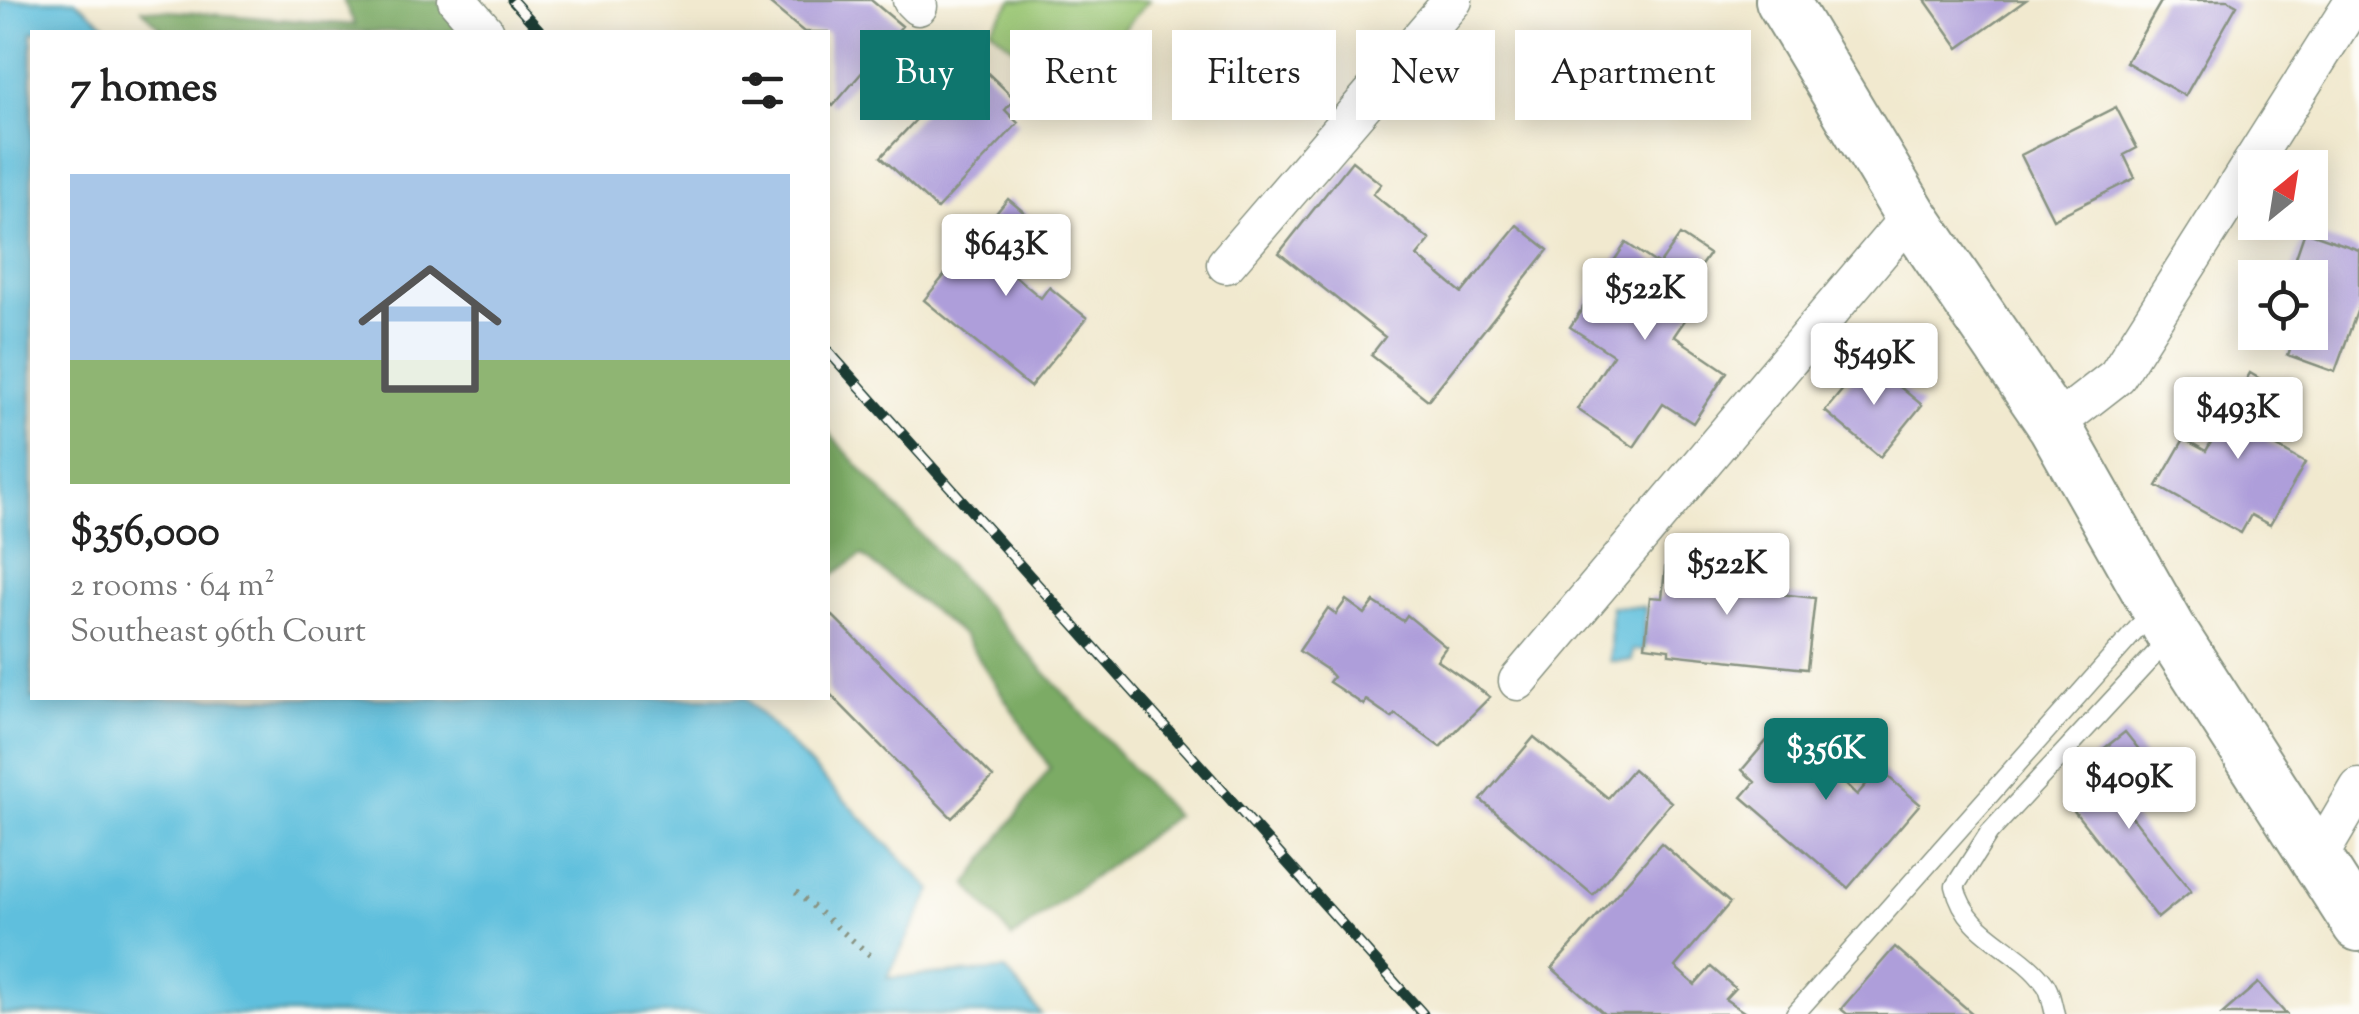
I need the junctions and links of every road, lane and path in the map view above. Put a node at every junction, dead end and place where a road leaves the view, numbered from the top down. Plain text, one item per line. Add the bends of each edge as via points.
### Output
1 (456, 0) edge
2 (1453, 0) edge
3 (1782, 0) edge
4 (2355, 0) edge
5 (482, 30) edge
6 (1911, 215) junction
7 (1226, 264) dead end
8 (2054, 426) junction
9 (2165, 621) junction
10 (1518, 681) dead end
11 (2359, 788) edge
12 (2315, 863) junction
13 (796, 892) dead end
14 (2359, 925) edge
15 (871, 956) dead end
16 (1795, 1014) edge
17 (2055, 1014) edge

1 - 5 street
2 - 7 street
3 - 6 street
4 - 8 street via 2117,376
6 - 8 street
6 - 10 street
8 - 9 street
9 - 12 street
9 - 16 lane
9 - 17 lane via 1990,833 1955,886 1974,924 2046,984
11 - 12 street
12 - 14 street
13 - 15 path

